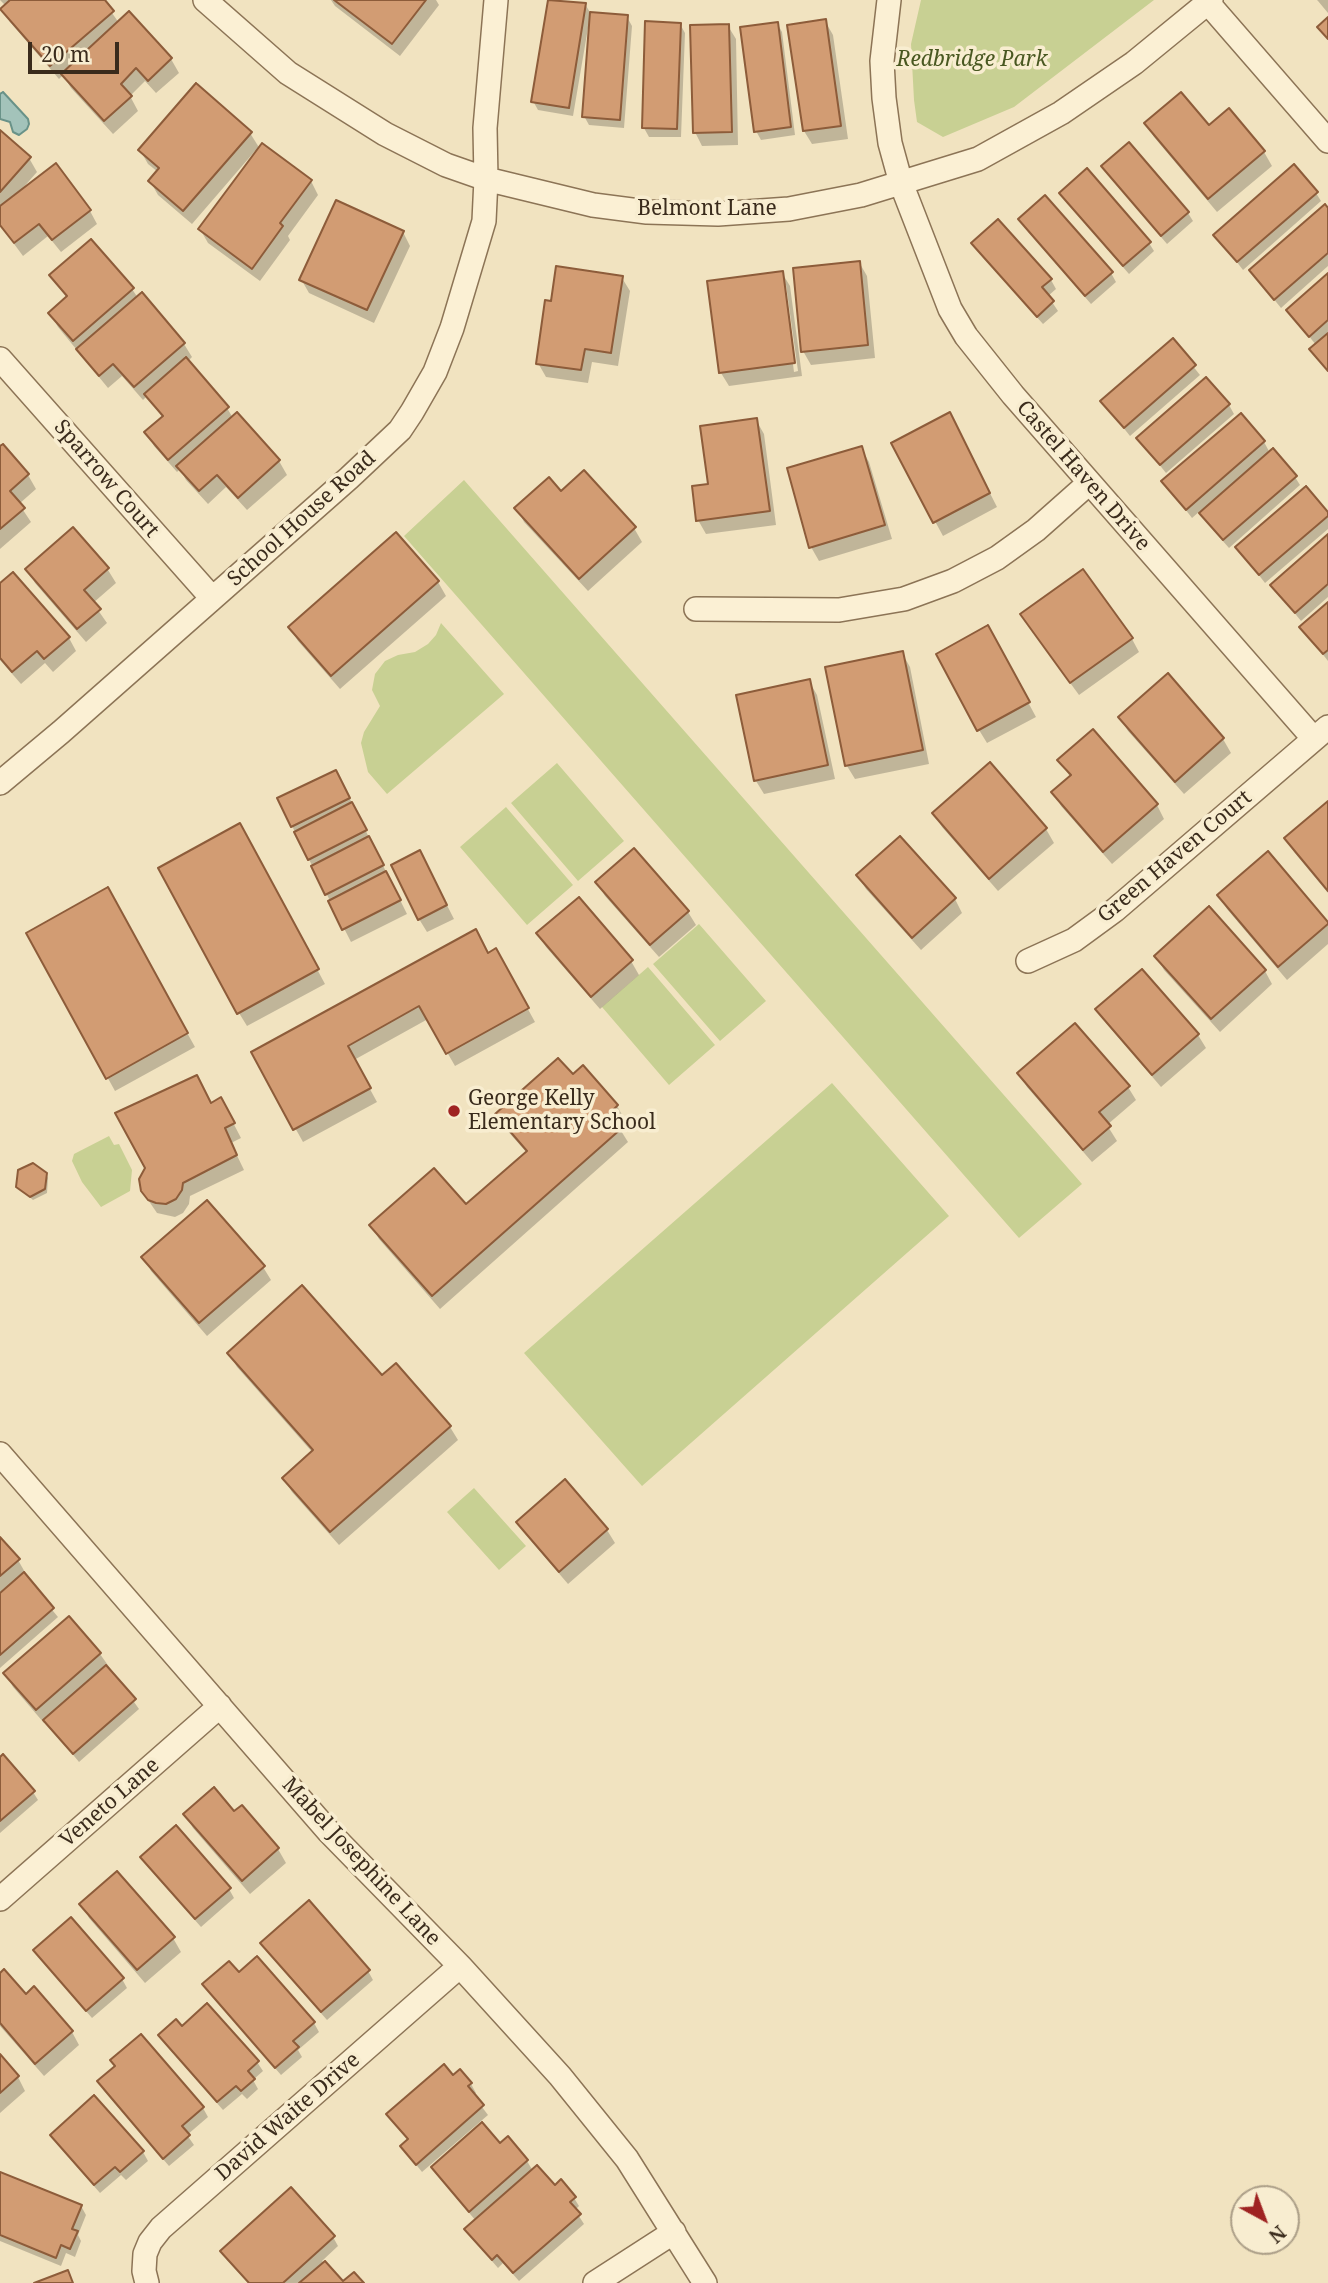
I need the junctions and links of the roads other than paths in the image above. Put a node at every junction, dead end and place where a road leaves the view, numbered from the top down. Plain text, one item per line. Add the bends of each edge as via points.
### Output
1 (205, 0) edge
2 (496, 0) edge
3 (889, 0) edge
4 (1210, 2) edge
5 (1328, 141) edge
6 (486, 179) junction
7 (901, 183) junction
8 (0, 359) edge
9 (1089, 483) junction
10 (212, 598) junction
11 (696, 609) dead end
12 (1321, 733) edge
13 (0, 783) edge
14 (1028, 961) dead end
15 (0, 1454) edge
16 (220, 1706) junction
17 (0, 1899) edge
18 (460, 1966) junction
19 (674, 2232) junction
20 (148, 2283) edge
21 (595, 2283) edge
22 (705, 2283) edge

1 - 6 street, Belmont Lane via 288,73 385,134
2 - 6 street, School House Road via 485,128
3 - 7 street, Castel Haven Drive via 882,61 884,98
4 - 5 street
4 - 7 street, Belmont Lane via 1134,63 1061,113 978,159
6 - 7 street, Belmont Lane via 593,205 718,214 789,209
6 - 10 street, School House Road via 484,221 459,306 435,372 412,412 377,453
7 - 9 street, Castel Haven Drive via 936,278 965,336
8 - 10 street, Sparrow Court
9 - 11 street via 997,558 953,582 904,599 839,610
9 - 12 street, Castel Haven Drive
10 - 13 street, School House Road
12 - 14 street, Green Haven Court via 1115,910 1074,940
15 - 16 street, Mabel Josephine Lane
16 - 17 street, Veneto Lane
16 - 18 street, Mabel Josephine Lane via 329,1832
18 - 19 street, Mabel Josephine Lane via 601,2126
18 - 20 street, David Waite Drive via 161,2228 145,2254
19 - 21 street
19 - 22 street, Mabel Josephine Lane

